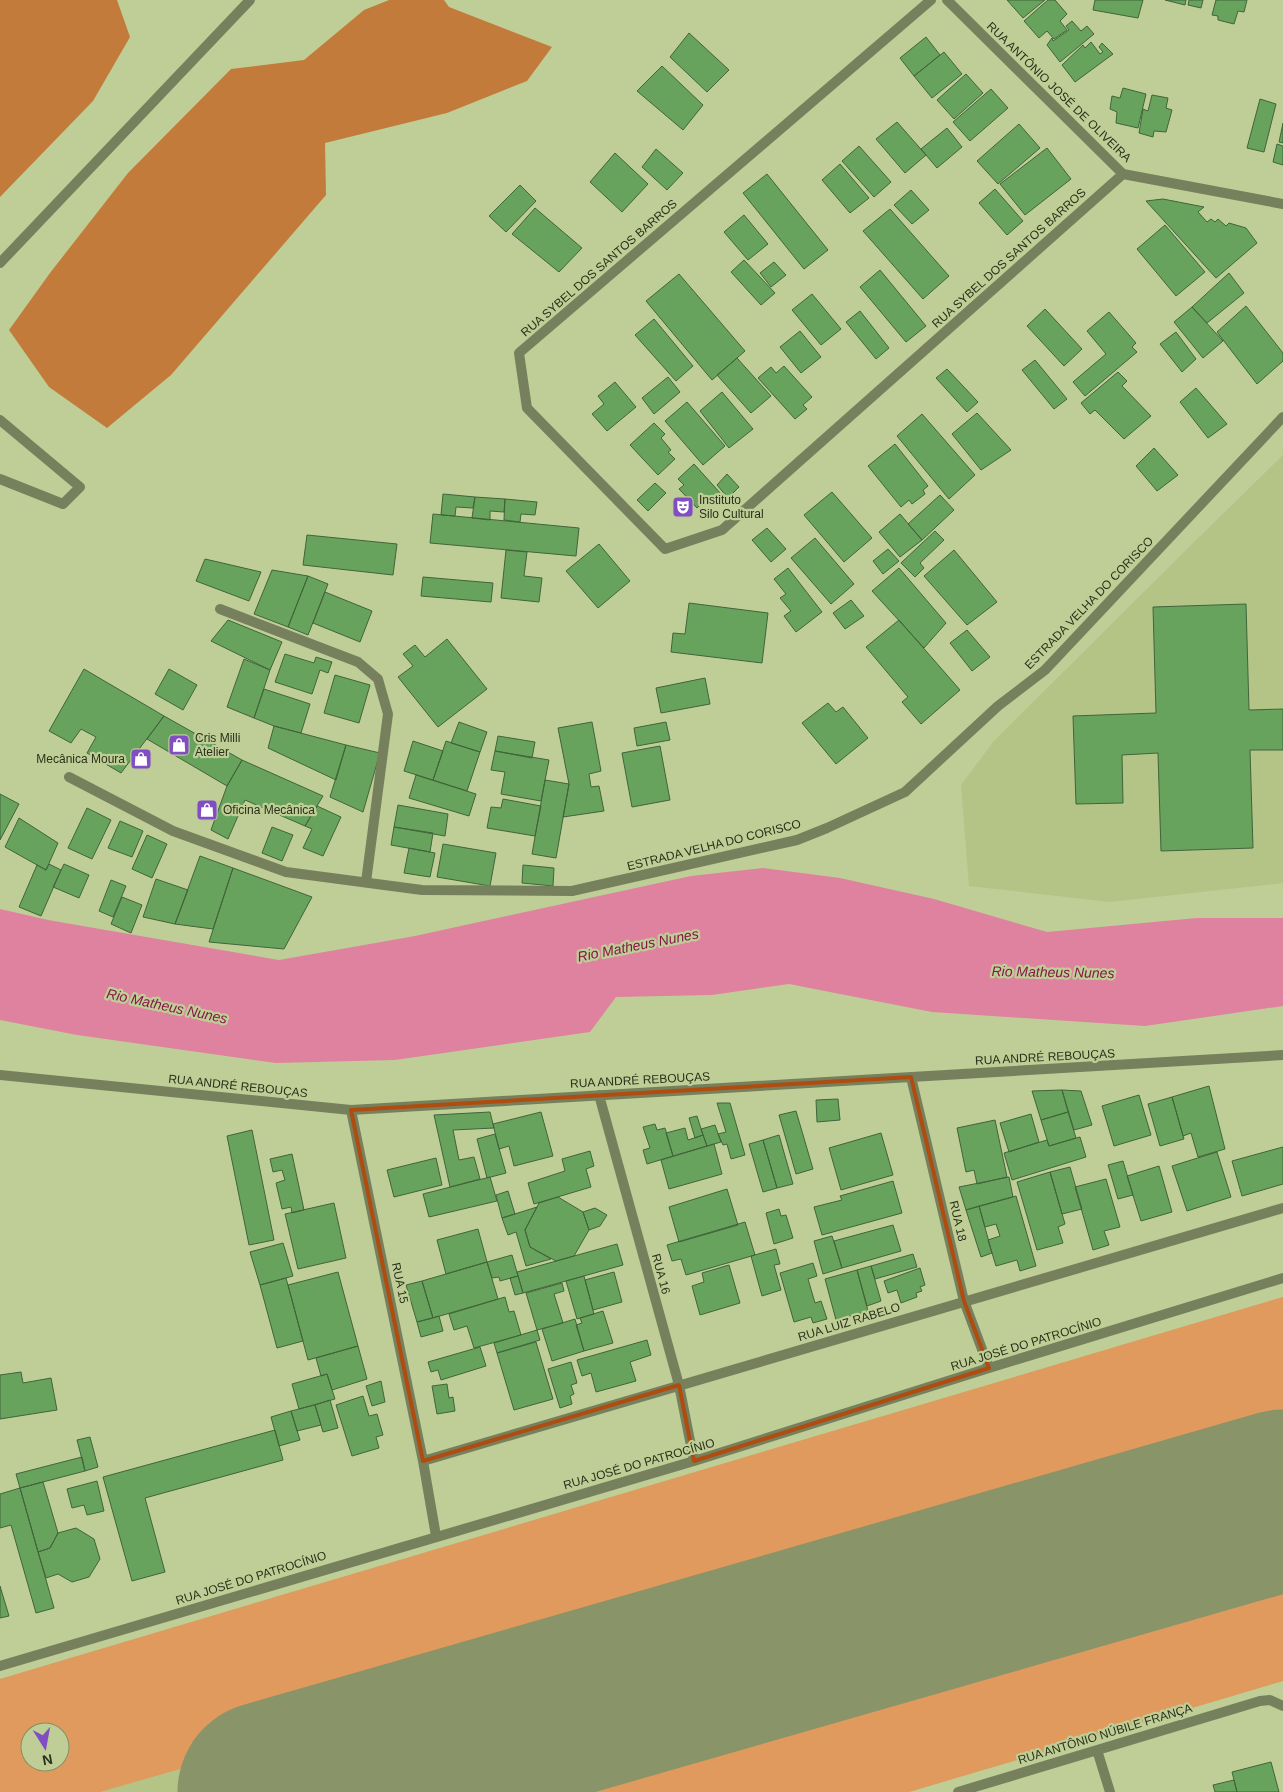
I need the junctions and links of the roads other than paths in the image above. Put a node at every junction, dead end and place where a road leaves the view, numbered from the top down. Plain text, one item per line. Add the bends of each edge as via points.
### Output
1 (250, 0) edge
2 (931, 0) edge
3 (947, 0) edge
4 (1123, 174) junction
5 (1283, 204) edge
6 (0, 263) edge
7 (1283, 417) edge
8 (0, 420) edge
9 (0, 479) edge
10 (220, 609) dead end
11 (69, 777) dead end
12 (366, 882) junction
13 (1283, 1056) edge
14 (0, 1075) edge
15 (912, 1077) junction
16 (599, 1095) junction
17 (351, 1110) junction
18 (1283, 1208) edge
19 (1283, 1278) edge
20 (964, 1301) junction
21 (988, 1368) junction
22 (679, 1385) junction
23 (424, 1461) junction
24 (694, 1461) junction
25 (436, 1536) junction
26 (0, 1666) edge
27 (1283, 1706) edge
28 (1097, 1750) junction
29 (958, 1792) edge
30 (1110, 1792) edge

1 - 6 street
2 - 4 street, RUA SYBEL DOS SANTOS BARROS via 519,353 527,408 666,549 722,530
3 - 4 street, RUA ANTÔNIO JOSÉ DE OLIVEIRA
4 - 5 street, RUA ANTÔNIO JOSÉ DE OLIVEIRA
7 - 12 street, ESTRADA VELHA DO CORISCO via 1045,670 998,706 905,792 797,840 572,891 422,890
8 - 9 street via 80,487 63,504
10 - 12 street via 358,662 378,679 388,714
11 - 12 street, ESTRADA VELHA DO CORISCO via 173,831 286,872
13 - 15 street, RUA ANDRÉ REBOUÇAS
14 - 17 street, RUA ANDRÉ REBOUÇAS
15 - 16 street, RUA ANDRÉ REBOUÇAS
15 - 20 street, RUA 18
16 - 17 street, RUA ANDRÉ REBOUÇAS
16 - 22 street, RUA 16
17 - 23 street, RUA 15
18 - 20 street, RUA LUIZ RABELO
19 - 21 street, RUA JOSÉ DO PATROCÍNIO
20 - 21 street, RUA 18
20 - 22 street, RUA LUIZ RABELO
21 - 24 street, RUA JOSÉ DO PATROCÍNIO
22 - 23 street, RUA LUIZ RABELO
22 - 24 street, RUA 16
23 - 25 street, RUA 15
24 - 25 street, RUA JOSÉ DO PATROCÍNIO
25 - 26 street, RUA JOSÉ DO PATROCÍNIO
27 - 28 street, RUA ANTÔNIO NÚBILE FRANÇA via 1270,1700 1260,1701
28 - 29 street, RUA ANTÔNIO NÚBILE FRANÇA
28 - 30 street

